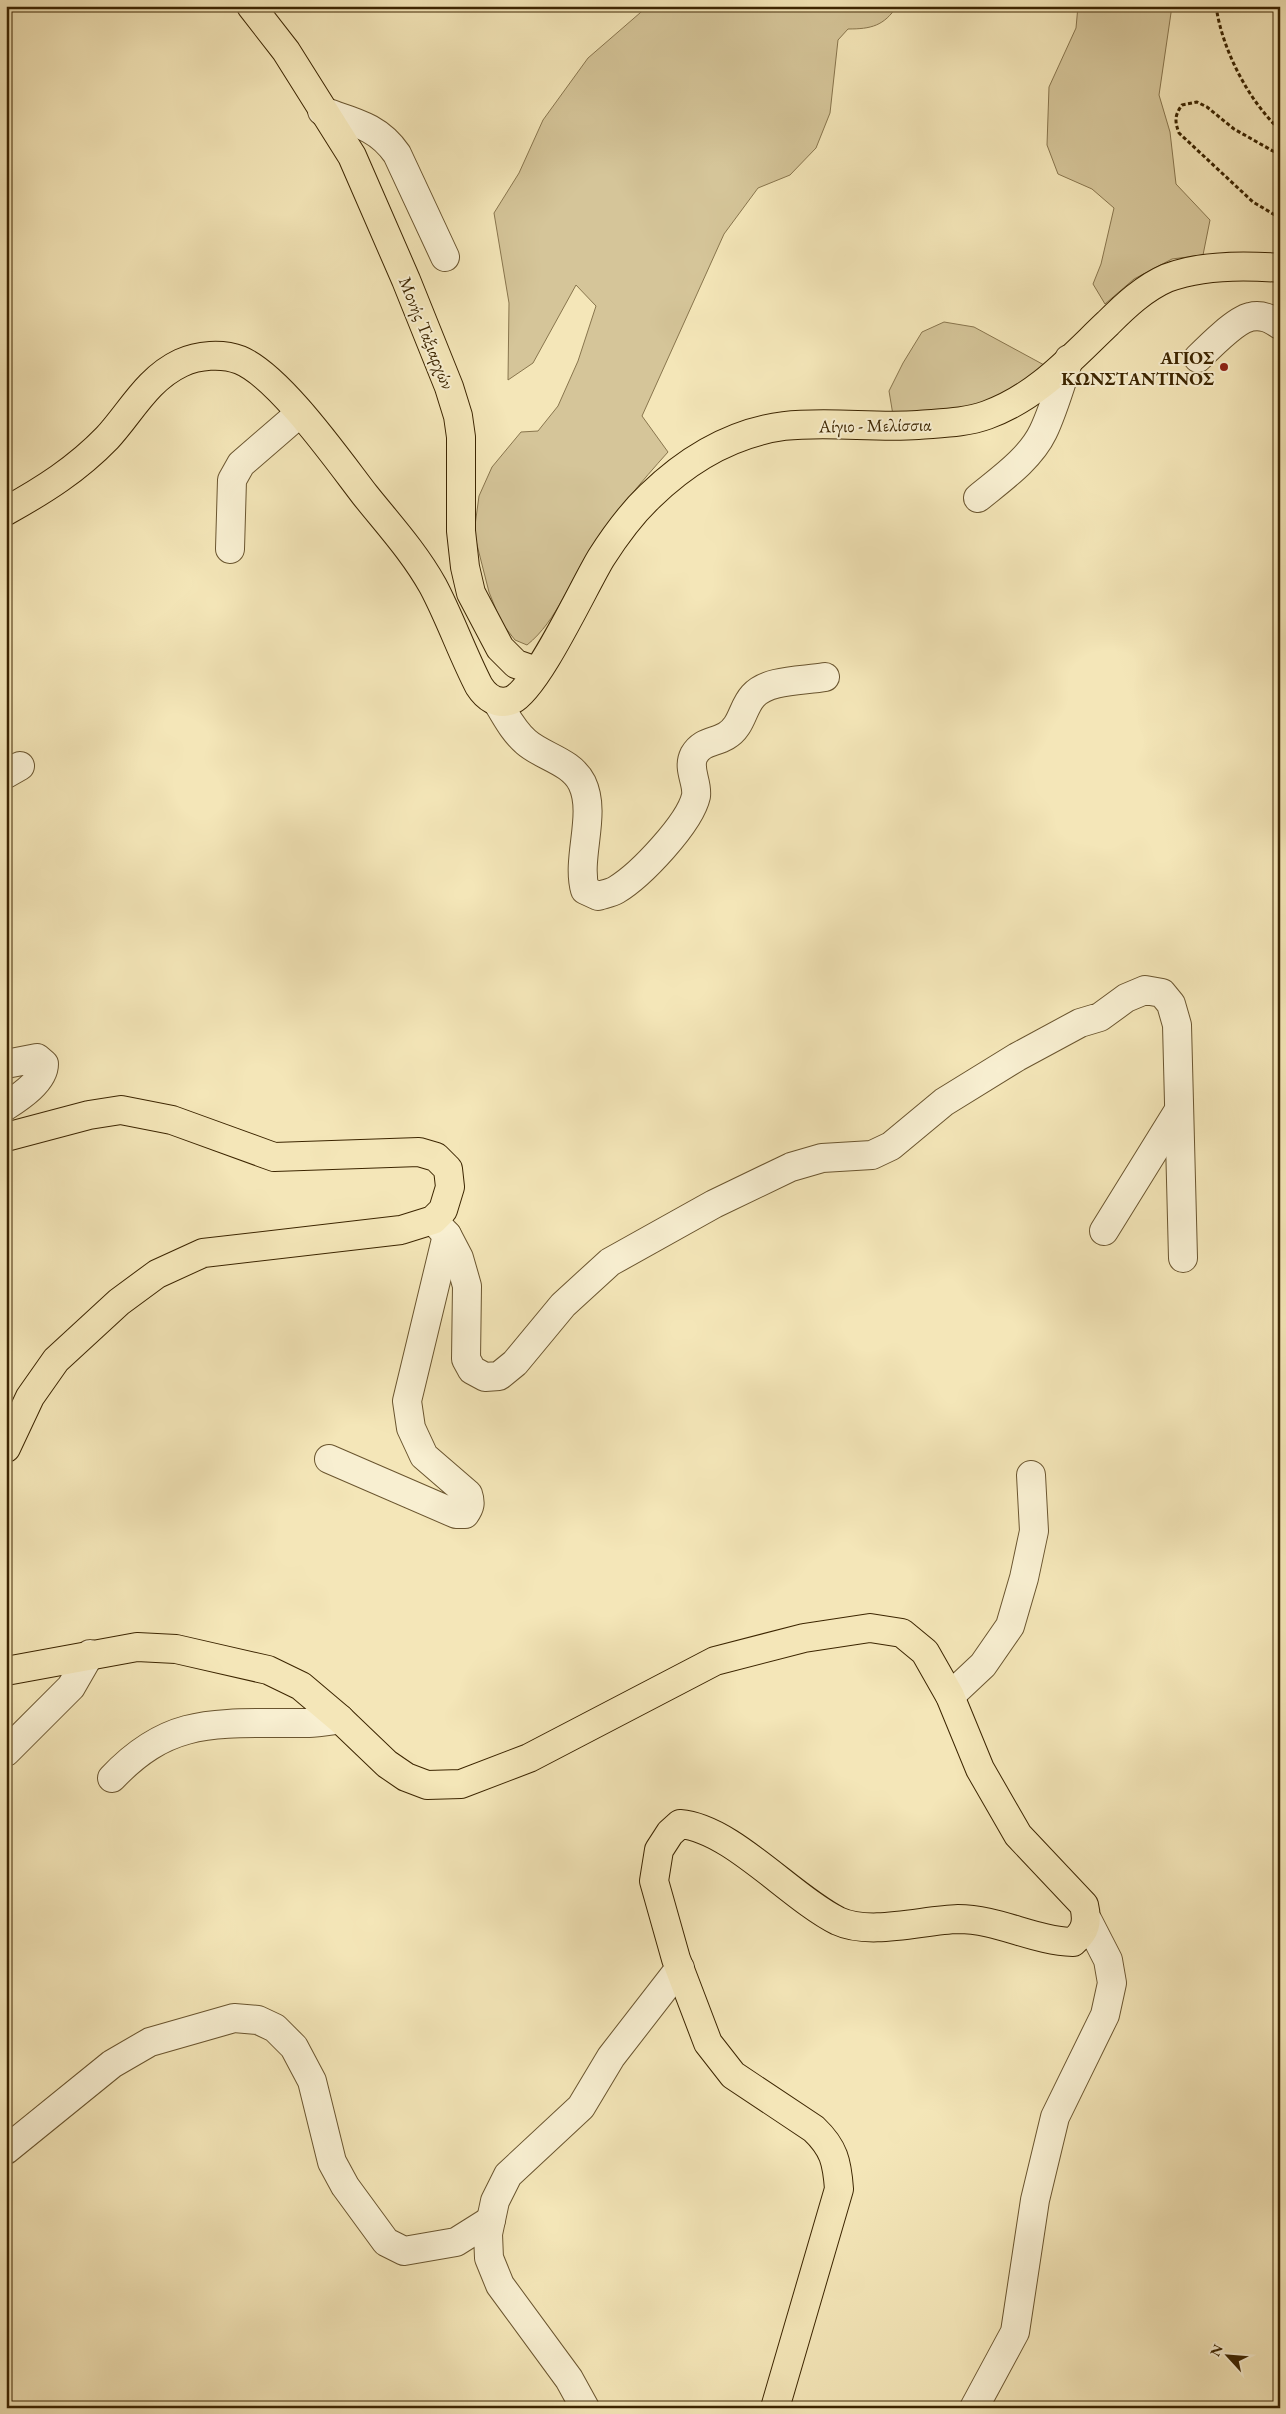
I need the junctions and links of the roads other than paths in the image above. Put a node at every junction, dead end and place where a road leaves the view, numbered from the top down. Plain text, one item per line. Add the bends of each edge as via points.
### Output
1 (252, 6) edge
2 (322, 111) junction
3 (445, 257) dead end
4 (1280, 268) edge
5 (1280, 325) edge
6 (1198, 358) dead end
7 (1069, 359) junction
8 (300, 414) junction
9 (978, 498) dead end
10 (6, 511) edge
11 (230, 549) dead end
12 (536, 671) junction
13 (825, 678) dead end
14 (496, 702) junction
15 (6, 1064) edge
16 (6, 1106) edge
17 (1179, 1110) junction
18 (6, 1138) edge
19 (440, 1227) junction
20 (1104, 1231) dead end
21 (1183, 1258) dead end
22 (6, 1448) edge
23 (330, 1459) dead end
24 (1031, 1475) dead end
25 (90, 1654) junction
26 (6, 1671) edge
27 (950, 1696) junction
28 (340, 1719) junction
29 (6, 1752) edge
30 (112, 1778) dead end
31 (1088, 1921) junction
32 (680, 1968) junction
33 (6, 2150) edge
34 (491, 2220) junction
35 (585, 2408) edge
36 (775, 2408) edge
37 (974, 2408) edge

1 - 2 main road, Μονής Ταξιαρχών via 286,51
2 - 3 lane via 374,129 389,142
2 - 12 main road, Μονής Ταξιαρχών via 352,156 450,387 460,428 461,531 471,593 500,648 516,664
4 - 7 main road, Αίγιο - Μελίσσια via 1214,268 1166,279 1128,303
5 - 6 lane via 1264,316 1249,317
7 - 9 lane via 1036,444
7 - 12 main road, Αίγιο - Μελίσσια via 1026,398 972,420 898,426 784,426 747,434 707,451 666,481 634,513 600,560
8 - 10 main road via 260,372 239,360 212,355 182,363 159,376 80,464 46,489
8 - 11 lane via 241,464 232,480
8 - 14 main road via 411,549 433,587 479,686
12 - 14 main road, Αίγιο - Μελίσσια via 516,696
13 - 14 lane via 767,686 752,696 739,723 726,736 705,743 694,756 691,771 697,788 693,808 680,828 616,890 598,896 585,890 582,878 586,809 582,783 572,770 528,743 514,730
15 - 16 lane via 37,1058 44,1064 42,1074
17 - 19 lane via 1177,1025 1170,1004 1162,993 1145,990 1126,998 1100,1017 1080,1024 1017,1058 944,1102 891,1146 872,1155 822,1158 791,1167 714,1204 610,1262 563,1305 515,1363 499,1376 485,1377 472,1370 466,1359 467,1286 459,1258
17 - 20 lane
17 - 21 lane
18 - 19 main road via 89,1115 121,1110 150,1113 274,1157 420,1152 436,1157 448,1169 450,1187
19 - 22 main road via 203,1253 157,1274 119,1302 56,1360 30,1397
19 - 23 lane via 407,1401 411,1428 424,1456 468,1494 469,1508 464,1514 456,1514
24 - 27 lane via 1034,1531 1010,1626 983,1665
25 - 26 main road
25 - 28 main road via 137,1647 176,1649 268,1670 301,1686
25 - 29 lane via 71,1686
27 - 28 main road via 925,1652 902,1633 870,1628 804,1638 715,1661 529,1758 461,1784 427,1785 406,1777 387,1764
27 - 31 main road via 980,1769 1018,1835 1084,1906
28 - 30 lane via 323,1723 242,1723 184,1729 154,1742
31 - 32 main road via 1073,1942 1050,1940 991,1922 959,1919 856,1928 819,1910 738,1850 697,1826 680,1824 659,1850 654,1880
31 - 37 lane via 1108,1960 1112,1983 1105,2015 1055,2117 1035,2200 1014,2332
32 - 34 lane via 611,2057 581,2107 508,2175 495,2201
32 - 36 main road via 708,2043 733,2075 814,2129 826,2140 837,2163 839,2189
33 - 34 lane via 112,2064 150,2042 234,2018 258,2020 275,2028 294,2047 312,2081 332,2162 345,2186 386,2242 404,2251 456,2242
34 - 35 lane via 489,2258 500,2285 569,2379

